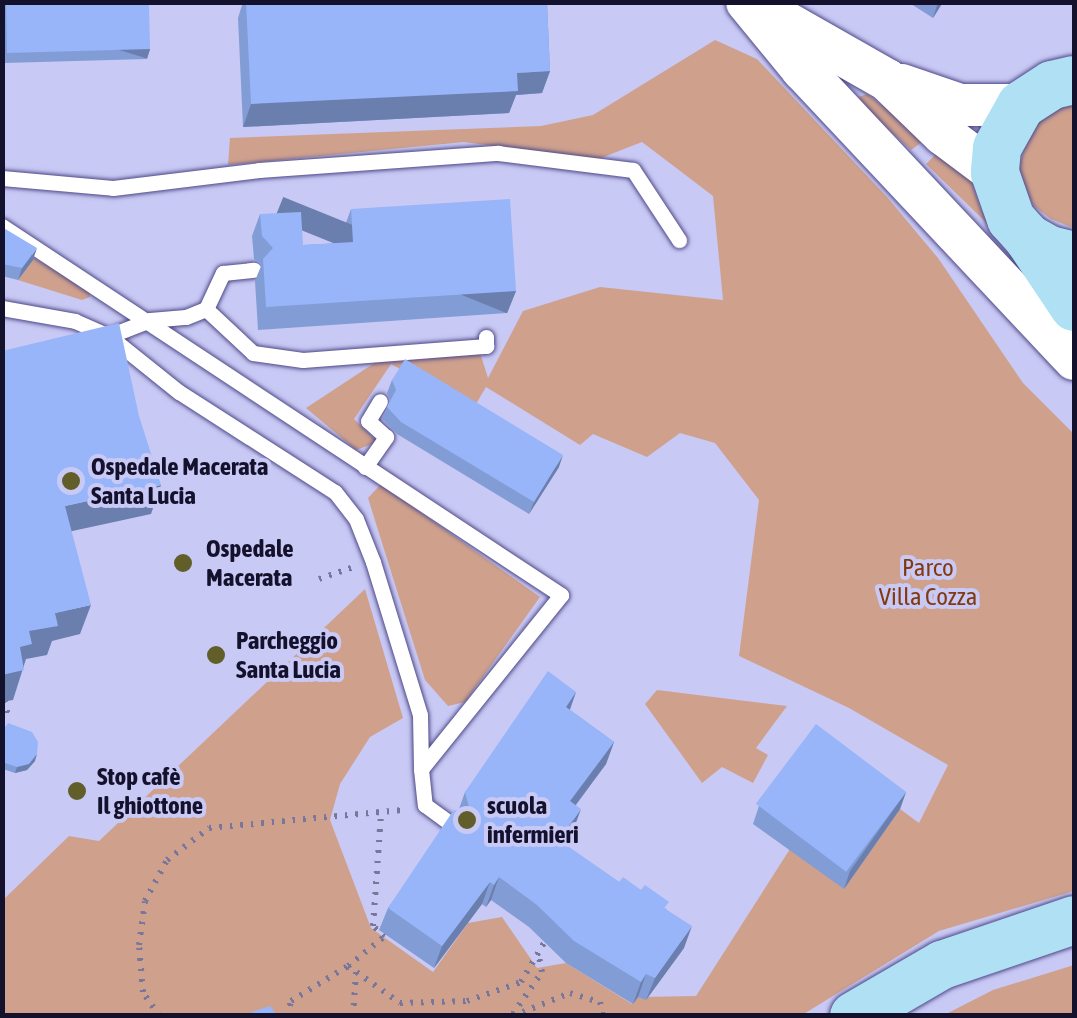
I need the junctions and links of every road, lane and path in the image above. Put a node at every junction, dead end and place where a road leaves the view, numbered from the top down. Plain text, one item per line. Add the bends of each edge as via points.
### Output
1 (749, 2) edge
2 (887, 80) junction
3 (1074, 80) edge
4 (1021, 105) junction
5 (995, 173) junction
6 (2, 178) edge
7 (2, 226) edge
8 (1028, 238) junction
9 (679, 240) dead end
10 (1074, 256) edge
11 (254, 270) dead end
12 (1074, 306) edge
13 (2, 308) edge
14 (206, 309) junction
15 (150, 320) junction
16 (110, 336) junction
17 (486, 337) dead end
18 (1074, 359) edge
19 (380, 401) dead end
20 (365, 467) junction
21 (373, 562) junction
22 (319, 578) dead end
23 (2, 690) edge
24 (8, 714) edge
25 (421, 769) junction
26 (424, 805) junction
27 (380, 816) junction
28 (450, 824) edge
29 (1074, 920) edge
30 (544, 942) edge
31 (1074, 942) edge
32 (538, 952) junction
33 (352, 969) junction
34 (276, 1011) edge
35 (287, 1014) edge
36 (159, 1016) edge
37 (353, 1016) edge
38 (603, 1016) edge
39 (854, 1016) edge
40 (892, 1016) edge

1 - 2 main road
1 - 18 main road via 814,81
2 - 4 main road via 960,106
2 - 5 main road
3 - 4 main road via 1052,84
4 - 5 main road via 1002,137
5 - 8 main road via 1006,208
6 - 9 lane via 113,188 498,152 633,170
7 - 15 lane
8 - 10 main road
8 - 12 main road
11 - 14 lane via 223,273
13 - 16 lane via 74,321
14 - 15 lane
14 - 17 lane via 253,353 303,360 486,346
15 - 16 lane
15 - 20 lane
16 - 21 lane via 179,392 335,492 356,519
19 - 20 lane via 368,421 386,437
20 - 25 lane via 561,595
21 - 22 path
21 - 25 lane via 420,714
23 - 24 path
25 - 26 lane
26 - 27 path
26 - 28 lane
27 - 33 path via 372,926 384,936
27 - 36 path via 209,828 167,860 145,901 139,945 143,992
29 - 39 main road via 942,964
30 - 32 path
31 - 40 main road via 953,983
32 - 33 path via 521,982 466,1001 400,1003
32 - 38 path via 542,972 513,1016 570,993 600,1002
33 - 35 path via 291,1001
33 - 37 path
34 - 35 path

